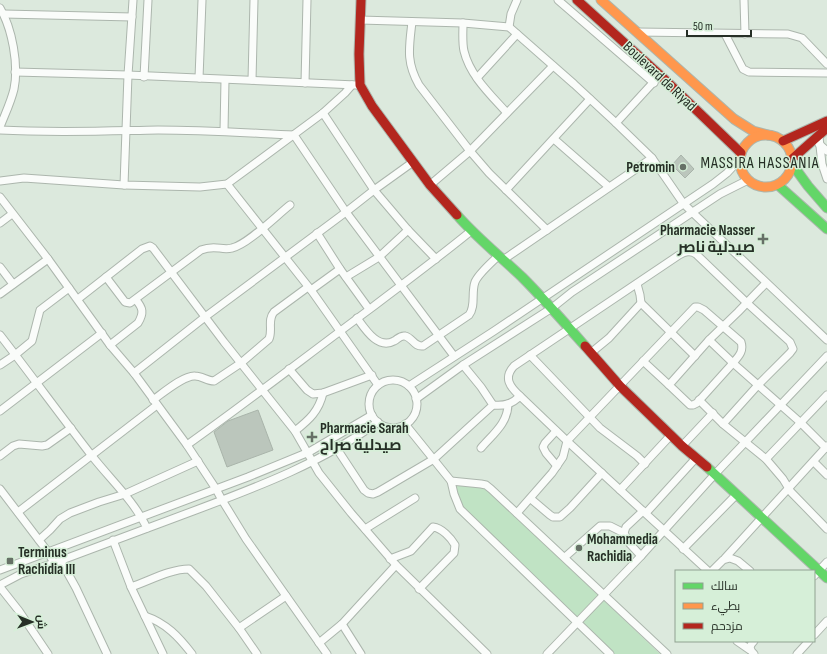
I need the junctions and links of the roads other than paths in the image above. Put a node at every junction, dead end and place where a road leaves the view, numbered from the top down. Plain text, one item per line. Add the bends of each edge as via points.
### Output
1 (133, 0) edge
2 (148, 0) edge
3 (202, 0) edge
4 (254, 0) edge
5 (307, 0) edge
6 (361, 0) edge
7 (517, 0) edge
8 (558, 0) edge
9 (577, 0) edge
10 (601, 0) edge
11 (744, 0) edge
12 (2, 11) edge
13 (132, 17) junction
14 (360, 20) junction
15 (412, 22) junction
16 (463, 23) junction
17 (509, 27) junction
18 (638, 32) junction
19 (517, 34) junction
20 (725, 34) junction
21 (745, 34) junction
22 (827, 64) edge
23 (553, 66) junction
24 (15, 72) junction
25 (827, 73) edge
26 (128, 75) junction
27 (660, 75) junction
28 (144, 77) junction
29 (199, 78) junction
30 (477, 78) junction
31 (224, 80) junction
32 (252, 80) junction
33 (305, 83) junction
34 (654, 83) junction
35 (356, 85) junction
36 (590, 99) junction
37 (508, 112) junction
38 (323, 113) junction
39 (827, 120) edge
40 (616, 123) junction
41 (0, 127) edge
42 (827, 128) edge
43 (0, 130) edge
44 (125, 131) junction
45 (224, 131) junction
46 (294, 135) junction
47 (768, 136) junction
48 (554, 139) junction
49 (819, 140) junction
50 (783, 141) junction
51 (470, 151) junction
52 (827, 151) edge
53 (741, 156) junction
54 (652, 158) junction
55 (413, 162) junction
56 (792, 162) junction
57 (827, 179) edge
58 (748, 180) junction
59 (0, 181) edge
60 (227, 184) junction
61 (124, 185) junction
62 (430, 185) junction
63 (778, 185) junction
64 (609, 187) junction
65 (374, 190) junction
66 (506, 190) junction
67 (0, 197) edge
68 (683, 203) junction
69 (290, 205) dead end
70 (827, 208) edge
71 (346, 212) junction
72 (693, 213) junction
73 (12, 214) junction
74 (0, 223) edge
75 (262, 228) junction
76 (408, 230) junction
77 (547, 230) junction
78 (827, 230) edge
79 (471, 231) junction
80 (317, 233) junction
81 (285, 257) junction
82 (379, 257) junction
83 (48, 258) junction
84 (500, 258) junction
85 (436, 259) junction
86 (0, 267) edge
87 (340, 269) junction
88 (172, 272) junction
89 (106, 277) junction
90 (346, 277) junction
91 (766, 283) junction
92 (13, 284) junction
93 (637, 284) junction
94 (402, 286) junction
95 (69, 288) junction
96 (309, 288) junction
97 (0, 294) edge
98 (78, 299) junction
99 (543, 299) junction
100 (136, 300) junction
101 (641, 303) junction
102 (747, 304) junction
103 (552, 308) junction
104 (369, 309) junction
105 (205, 317) junction
106 (357, 318) junction
107 (724, 326) junction
108 (571, 329) junction
109 (341, 331) junction
110 (670, 332) junction
111 (102, 333) junction
112 (0, 335) edge
113 (439, 335) junction
114 (709, 340) junction
115 (827, 340) edge
116 (110, 345) junction
117 (592, 352) junction
118 (15, 355) junction
119 (530, 355) junction
120 (454, 356) junction
121 (695, 356) junction
122 (827, 356) edge
123 (643, 361) junction
124 (241, 363) junction
125 (733, 363) junction
126 (0, 365) edge
127 (463, 365) junction
128 (289, 369) junction
129 (134, 373) junction
130 (372, 375) junction
131 (36, 383) junction
132 (378, 385) junction
133 (669, 385) junction
134 (758, 385) junction
135 (409, 386) junction
136 (620, 386) junction
137 (263, 390) junction
138 (323, 393) junction
139 (827, 395) edge
140 (520, 396) junction
141 (416, 399) junction
142 (699, 400) junction
143 (155, 402) junction
144 (508, 404) junction
145 (493, 405) junction
146 (781, 405) junction
147 (0, 411) edge
148 (713, 414) junction
149 (372, 415) junction
150 (590, 417) junction
151 (378, 422) junction
152 (801, 423) junction
153 (405, 424) junction
154 (723, 424) junction
155 (71, 428) junction
156 (295, 431) junction
157 (556, 431) junction
158 (671, 435) junction
159 (567, 441) junction
160 (746, 441) junction
161 (187, 445) junction
162 (682, 446) junction
163 (826, 447) edge
164 (481, 448) dead end
165 (337, 449) junction
166 (308, 452) junction
167 (0, 456) edge
168 (92, 456) junction
169 (696, 458) junction
170 (434, 459) junction
171 (766, 460) junction
172 (198, 461) junction
173 (313, 462) junction
174 (814, 462) junction
175 (645, 464) junction
176 (557, 466) junction
177 (602, 473) junction
178 (715, 474) junction
179 (827, 475) edge
180 (451, 481) junction
181 (0, 488) edge
182 (216, 488) junction
183 (788, 488) junction
184 (620, 490) junction
185 (125, 494) junction
186 (736, 495) junction
187 (415, 498) dead end
188 (531, 499) junction
189 (222, 500) junction
190 (18, 512) junction
191 (644, 512) junction
192 (517, 513) junction
193 (142, 516) junction
194 (762, 518) junction
195 (147, 528) junction
196 (365, 529) junction
197 (827, 529) edge
198 (664, 531) junction
199 (624, 534) junction
200 (39, 540) junction
201 (113, 540) junction
202 (683, 549) junction
203 (48, 552) junction
204 (641, 556) junction
205 (565, 557) junction
206 (726, 558) junction
207 (390, 559) junction
208 (58, 562) junction
209 (827, 562) edge
210 (396, 565) junction
211 (0, 570) edge
212 (707, 570) edge
213 (713, 570) edge
214 (749, 570) edge
215 (812, 570) edge
216 (816, 574) edge
217 (827, 578) edge
218 (0, 586) edge
219 (131, 587) junction
220 (419, 589) junction
221 (604, 595) junction
222 (286, 596) junction
223 (145, 616) junction
224 (827, 621) edge
225 (577, 622) junction
226 (342, 624) junction
227 (238, 628) junction
228 (815, 634) edge
229 (738, 642) edge
230 (753, 642) edge
231 (808, 642) edge
232 (319, 643) junction
233 (752, 652) edge
234 (48, 654) edge
235 (107, 654) edge
236 (163, 654) edge
237 (192, 654) edge
238 (257, 654) edge
239 (327, 654) edge
240 (361, 654) edge
241 (487, 654) edge
242 (547, 654) edge
243 (610, 654) edge
244 (667, 654) edge
245 (797, 654) edge

1 - 13 street
2 - 28 street
3 - 29 street
4 - 32 street
5 - 33 street
6 - 14 street
7 - 17 street
8 - 34 street
9 - 27 street, Boulevard de Riyad
10 - 18 street, Boulevard de Riyad
11 - 21 street
12 - 13 street
12 - 24 street via 15,53
13 - 26 street
14 - 15 street
14 - 35 street
15 - 16 street
15 - 51 street via 409,53 413,75
16 - 17 street
16 - 30 street via 464,51
17 - 19 street
18 - 20 street
18 - 47 street, Boulevard de Riyad via 734,119 753,131
19 - 23 street
19 - 30 street
20 - 21 street
20 - 25 street via 743,68 749,72
21 - 22 street via 796,35
23 - 36 street
23 - 37 street
24 - 26 street
24 - 41 street via 14,88
26 - 28 street
26 - 44 street
27 - 34 street
27 - 53 street, Boulevard de Riyad
28 - 29 street
29 - 31 street
30 - 37 street
31 - 32 street
31 - 45 street
32 - 33 street
33 - 35 street
34 - 40 street
35 - 38 street
35 - 55 street
36 - 40 street
36 - 48 street
37 - 51 street
38 - 46 street
38 - 65 street
39 - 50 street
40 - 54 street
42 - 49 street
43 - 44 street
44 - 45 street
44 - 61 street
45 - 46 street
46 - 60 street
46 - 71 street
47 - 50 street
47 - 53 street via 752,139
48 - 64 street
48 - 66 street
49 - 52 street
49 - 56 street
49 - 57 street
50 - 56 street via 789,149
51 - 62 street
51 - 66 street
53 - 58 street via 740,166
53 - 68 street via 727,173
54 - 64 street
54 - 68 street
55 - 62 street
55 - 65 street
56 - 63 street via 790,172
56 - 70 street
58 - 63 street via 762,187
58 - 72 street via 720,194
59 - 61 street via 24,178
60 - 61 street via 200,187
60 - 75 street
62 - 79 street
63 - 78 street
64 - 77 street
65 - 71 street
65 - 76 street
66 - 77 street
67 - 73 street
68 - 72 street
68 - 99 street
69 - 75 street
71 - 80 street
71 - 82 street
72 - 91 street
72 - 103 street via 572,292
73 - 74 street
73 - 83 street
75 - 81 street
75 - 88 street via 230,249 211,246 201,250
76 - 82 street
76 - 85 street
77 - 84 street
79 - 84 street
79 - 85 street
80 - 81 street
80 - 87 street
81 - 96 street
81 - 105 street
82 - 90 street
82 - 94 street
83 - 92 street
83 - 95 street
84 - 99 street via 522,276
84 - 113 street via 476,280 472,311
85 - 94 street
86 - 92 street
87 - 90 street
87 - 96 street
88 - 89 street via 150,246 142,249
88 - 100 street
88 - 105 street
89 - 98 street
89 - 100 street via 125,302
90 - 104 street
91 - 102 street
91 - 115 street
92 - 97 street
93 - 101 street
93 - 102 street via 679,255 690,251
93 - 108 street
94 - 104 street
94 - 113 street
95 - 98 street
95 - 118 street via 40,310 32,341
96 - 109 street
96 - 124 street via 274,312 269,339
98 - 111 street
99 - 103 street
99 - 120 street
100 - 116 street via 142,310 142,318
101 - 110 street
101 - 117 street via 609,338
102 - 107 street
102 - 134 street via 793,346 790,353
103 - 108 street
103 - 127 street
104 - 106 street
105 - 124 street
105 - 129 street
106 - 109 street
106 - 113 street via 372,337 383,343 392,342 402,336 418,346 423,346
107 - 110 street via 704,310 695,307
107 - 114 street
107 - 125 street via 742,344 741,352
108 - 117 street
108 - 119 street
109 - 128 street
109 - 130 street
110 - 121 street
110 - 123 street
111 - 116 street
111 - 131 street
112 - 118 street
113 - 120 street
114 - 121 street
114 - 125 street
116 - 129 street
117 - 136 street
118 - 126 street
118 - 131 street
119 - 140 street via 514,366 508,374 509,383
119 - 150 street
120 - 135 street
121 - 133 street
122 - 146 street
123 - 133 street
123 - 136 street
124 - 137 street
124 - 143 street via 214,381 195,376 188,377
125 - 134 street
125 - 142 street
127 - 141 street
127 - 145 street
128 - 137 street
128 - 138 street via 313,394
129 - 143 street
130 - 132 street
130 - 138 street
131 - 147 street
131 - 155 street
132 - 135 street via 384,381 397,380
132 - 149 street via 369,402
133 - 142 street via 690,405
134 - 146 street
134 - 154 street
135 - 141 street
136 - 150 street
136 - 158 street
137 - 156 street
137 - 161 street
138 - 156 street via 316,412
139 - 152 street
140 - 144 street
140 - 157 street
141 - 153 street via 415,413
142 - 148 street
143 - 161 street
143 - 168 street
144 - 145 street
144 - 164 street via 506,420
145 - 170 street
146 - 152 street
146 - 160 street
148 - 154 street
148 - 162 street
149 - 151 street
149 - 166 street
150 - 159 street
150 - 175 street
151 - 153 street via 391,427
151 - 165 street
152 - 163 street
152 - 171 street
153 - 170 street
154 - 160 street
155 - 167 street via 47,445 19,444
155 - 168 street
156 - 166 street
157 - 159 street
157 - 176 street via 543,447
158 - 162 street
158 - 175 street
159 - 176 street via 563,457
159 - 177 street
160 - 171 street
160 - 178 street
161 - 172 street
162 - 169 street
163 - 174 street
165 - 170 street via 364,490 373,494
165 - 173 street
166 - 173 street
166 - 182 street
168 - 185 street
168 - 190 street
169 - 178 street
169 - 191 street
170 - 180 street
171 - 183 street
172 - 182 street
172 - 185 street
173 - 189 street
173 - 196 street via 328,485
174 - 179 street
174 - 183 street
175 - 184 street
176 - 188 street
177 - 184 street
177 - 188 street via 560,517 550,515
178 - 186 street
178 - 198 street
180 - 192 street via 486,485
180 - 225 street via 460,509
181 - 190 street
182 - 189 street
182 - 193 street
183 - 194 street
183 - 197 street
184 - 191 street
185 - 193 street
185 - 200 street via 70,513 60,519
186 - 194 street
186 - 202 street
187 - 196 street
188 - 192 street
189 - 195 street
189 - 222 street
190 - 200 street
191 - 198 street
191 - 199 street via 626,527
192 - 205 street
193 - 195 street
193 - 203 street
194 - 206 street
194 - 215 street
195 - 201 street
196 - 207 street
198 - 202 street
198 - 204 street
199 - 204 street
199 - 205 street via 610,526 600,526
200 - 203 street
201 - 208 street
201 - 219 street
202 - 212 street
203 - 208 street
203 - 211 street
204 - 221 street
205 - 221 street
206 - 213 street
206 - 214 street via 734,559
207 - 210 street
207 - 220 street via 411,550 433,527 446,534 455,545 454,553
208 - 218 street via 21,574
208 - 235 street via 76,588
209 - 216 street
210 - 220 street
210 - 226 street
216 - 217 street
218 - 234 street
219 - 223 street
219 - 227 street via 165,574 189,569 206,586
220 - 241 street
221 - 225 street
221 - 244 street
222 - 227 street
222 - 232 street
223 - 236 street
223 - 237 street via 158,620 174,632
224 - 228 street
225 - 242 street
225 - 243 street
226 - 232 street
226 - 240 street
227 - 238 street
229 - 233 street
230 - 233 street via 750,647
231 - 245 street
232 - 239 street

